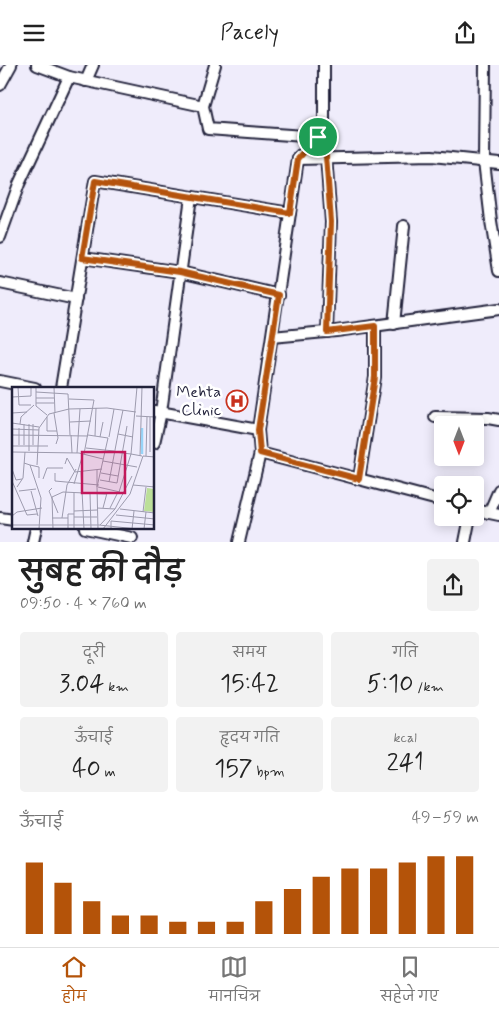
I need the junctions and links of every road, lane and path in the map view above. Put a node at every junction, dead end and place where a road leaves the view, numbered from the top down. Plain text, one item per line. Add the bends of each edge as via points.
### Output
1 (10, 65) edge
2 (36, 65) edge
3 (93, 65) edge
4 (215, 65) edge
5 (324, 65) edge
6 (485, 65) edge
7 (69, 77) junction
8 (86, 81) junction
9 (0, 85) edge
10 (203, 106) junction
11 (321, 133) junction
12 (327, 158) junction
13 (298, 159) junction
14 (484, 161) junction
15 (499, 163) edge
16 (191, 197) junction
17 (290, 213) junction
18 (404, 226) dead end
19 (0, 237) edge
20 (82, 258) junction
21 (499, 271) edge
22 (180, 272) junction
23 (0, 283) edge
24 (279, 295) junction
25 (76, 299) junction
26 (499, 309) edge
27 (394, 324) junction
28 (375, 326) junction
29 (327, 332) junction
30 (272, 337) junction
31 (0, 381) edge
32 (29, 387) edge
33 (61, 387) edge
34 (157, 412) edge
35 (484, 418) edge
36 (499, 420) edge
37 (258, 430) junction
38 (155, 433) edge
39 (260, 453) junction
40 (359, 479) junction
41 (499, 490) edge
42 (434, 499) edge
43 (494, 514) edge
44 (468, 526) edge
45 (36, 529) edge
46 (92, 529) edge
47 (132, 536) edge
48 (33, 542) edge
49 (239, 542) edge
50 (465, 542) edge

1 - 9 street
2 - 7 street
3 - 8 street
4 - 10 street
5 - 11 street
6 - 14 street
7 - 8 street
7 - 19 street via 19,184
8 - 10 street
10 - 11 street via 208,129
11 - 12 street
11 - 13 street
12 - 13 street
12 - 14 street via 432,156
12 - 29 street via 331,222
13 - 17 street
14 - 15 street
14 - 21 street
16 - 17 street
16 - 20 street via 95,181
16 - 22 street
17 - 24 street
18 - 27 street
20 - 22 street
20 - 25 street
22 - 24 street
22 - 34 street
23 - 25 street
24 - 30 street
25 - 33 street
26 - 27 street
27 - 28 street
28 - 29 street
28 - 40 street via 375,377
29 - 30 street
30 - 37 street
31 - 32 street
34 - 37 street
34 - 38 street
35 - 36 street
37 - 39 street
39 - 40 street
39 - 49 street
40 - 42 street
41 - 43 street
44 - 50 street
45 - 48 street
46 - 47 street

